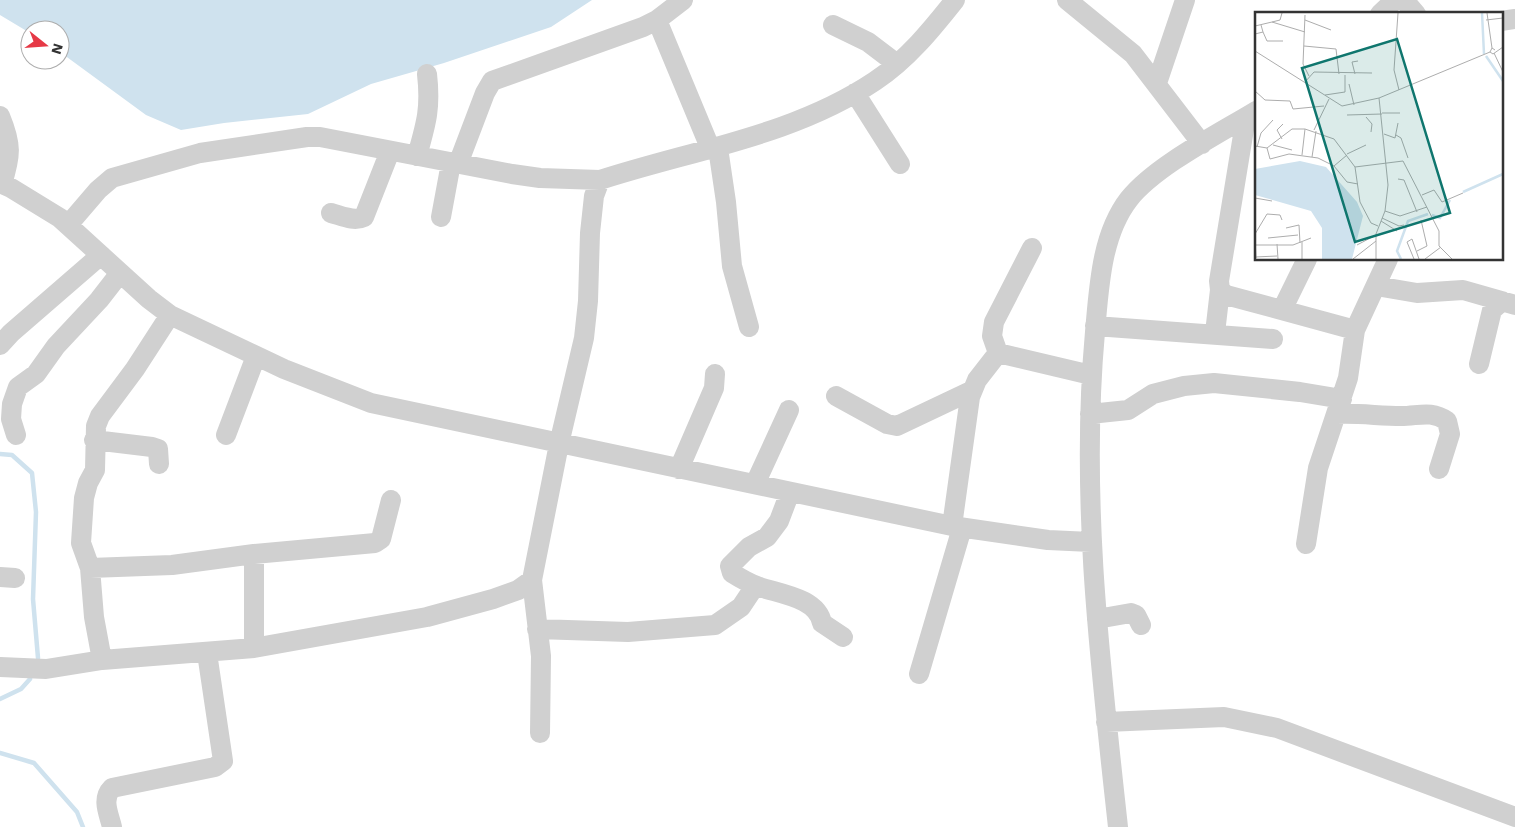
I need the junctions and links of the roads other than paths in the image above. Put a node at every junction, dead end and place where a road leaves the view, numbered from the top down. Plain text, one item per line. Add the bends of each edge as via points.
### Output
1 (683, 0) edge
2 (955, 0) edge
3 (1067, 0) edge
4 (1185, 0) edge
5 (1395, 0) edge
6 (1404, 0) edge
7 (1382, 12) edge
8 (1414, 12) edge
9 (1515, 19) edge
10 (657, 20) junction
11 (1502, 21) edge
12 (833, 25) dead end
13 (897, 64) junction
14 (427, 74) dead end
15 (1157, 83) junction
16 (856, 94) junction
17 (1251, 114) edge
18 (0, 116) edge
19 (1202, 144) junction
20 (714, 149) junction
21 (390, 151) junction
22 (417, 156) junction
23 (455, 164) junction
24 (900, 164) dead end
25 (600, 180) junction
26 (1, 184) edge
27 (331, 213) dead end
28 (441, 217) dead end
29 (68, 225) junction
30 (1032, 248) dead end
31 (101, 255) junction
32 (1307, 260) edge
33 (1388, 260) edge
34 (120, 273) junction
35 (1376, 286) junction
36 (1220, 290) junction
37 (1509, 303) edge
38 (1282, 310) junction
39 (170, 315) junction
40 (1095, 326) junction
41 (749, 327) dead end
42 (1355, 330) junction
43 (1215, 333) junction
44 (1273, 339) dead end
45 (0, 345) edge
46 (998, 353) junction
47 (256, 356) junction
48 (1479, 364) dead end
49 (715, 374) dead end
50 (1091, 375) junction
51 (973, 390) junction
52 (836, 396) dead end
53 (1340, 406) junction
54 (789, 410) dead end
55 (1090, 414) junction
56 (16, 435) dead end
57 (226, 435) dead end
58 (94, 440) junction
59 (558, 444) junction
60 (159, 464) dead end
61 (678, 469) junction
62 (1439, 469) dead end
63 (755, 484) junction
64 (790, 492) junction
65 (391, 500) dead end
66 (957, 527) junction
67 (1091, 542) junction
68 (1306, 544) dead end
69 (254, 554) junction
70 (90, 568) junction
71 (532, 580) junction
72 (755, 586) junction
73 (1097, 619) junction
74 (1141, 625) dead end
75 (537, 629) junction
76 (843, 637) dead end
77 (254, 648) junction
78 (207, 653) junction
79 (102, 660) junction
80 (0, 667) edge
81 (919, 674) dead end
82 (1106, 722) junction
83 (540, 733) dead end
84 (1515, 817) edge
85 (112, 827) edge
86 (1118, 827) edge

1 - 10 street
2 - 13 street
3 - 15 street via 1133,54
4 - 15 street
5 - 7 street
6 - 8 street
9 - 11 street
10 - 20 street
10 - 23 street via 492,82
12 - 13 street via 868,42
13 - 16 street
14 - 22 street via 428,118
15 - 19 street
16 - 20 street via 769,131
16 - 24 street
17 - 19 street
17 - 36 street via 1219,281
18 - 26 street via 11,149
19 - 40 street via 1157,174 1128,200 1114,226 1106,254
20 - 25 street via 655,162
20 - 41 street via 726,202 732,266
21 - 22 street
21 - 27 street via 364,217 350,218
21 - 29 street via 307,136 200,153 112,178
22 - 23 street
23 - 25 street via 540,178
23 - 28 street
25 - 59 street via 594,196 590,233 584,338
26 - 29 street
29 - 31 street
30 - 46 street via 994,322 992,336
31 - 34 street
31 - 45 street via 10,332
32 - 38 street
33 - 35 street
34 - 39 street
34 - 56 street via 56,346 36,374 18,387 11,420
35 - 37 street via 1417,293 1463,290
35 - 42 street
36 - 38 street
36 - 43 street
37 - 48 street via 1492,310
38 - 42 street
39 - 47 street
39 - 58 street via 100,416
40 - 43 street
40 - 50 street
42 - 53 street
43 - 44 street
46 - 50 street
46 - 51 street
47 - 57 street
47 - 59 street via 371,404
49 - 61 street via 714,388
50 - 55 street
51 - 52 street via 897,426 887,424
51 - 66 street
53 - 55 street via 1300,392 1214,384 1184,386 1153,394 1128,410
53 - 62 street via 1402,416 1426,413 1447,421 1450,434
53 - 68 street via 1318,468
54 - 63 street
55 - 67 street
58 - 60 street via 152,447 158,450
58 - 70 street via 95,470 88,482 82,519 82,543
59 - 61 street
59 - 71 street
61 - 63 street
63 - 64 street
64 - 66 street
64 - 72 street via 779,521 767,537 749,547 730,566 732,573
65 - 69 street via 381,539 375,544
66 - 67 street via 1048,540
66 - 81 street
67 - 73 street
69 - 70 street via 172,565
69 - 77 street
70 - 79 street
71 - 75 street
71 - 77 street via 518,590 493,599 427,617
72 - 75 street via 741,607 715,625 628,632
72 - 76 street via 795,598 814,608 822,623
73 - 74 street via 1131,613 1136,615
73 - 82 street
75 - 83 street via 541,656
77 - 78 street
78 - 79 street
78 - 85 street via 223,761 215,767 112,788 107,793 106,802
79 - 80 street via 46,669
82 - 84 street via 1224,717 1277,728
82 - 86 street

